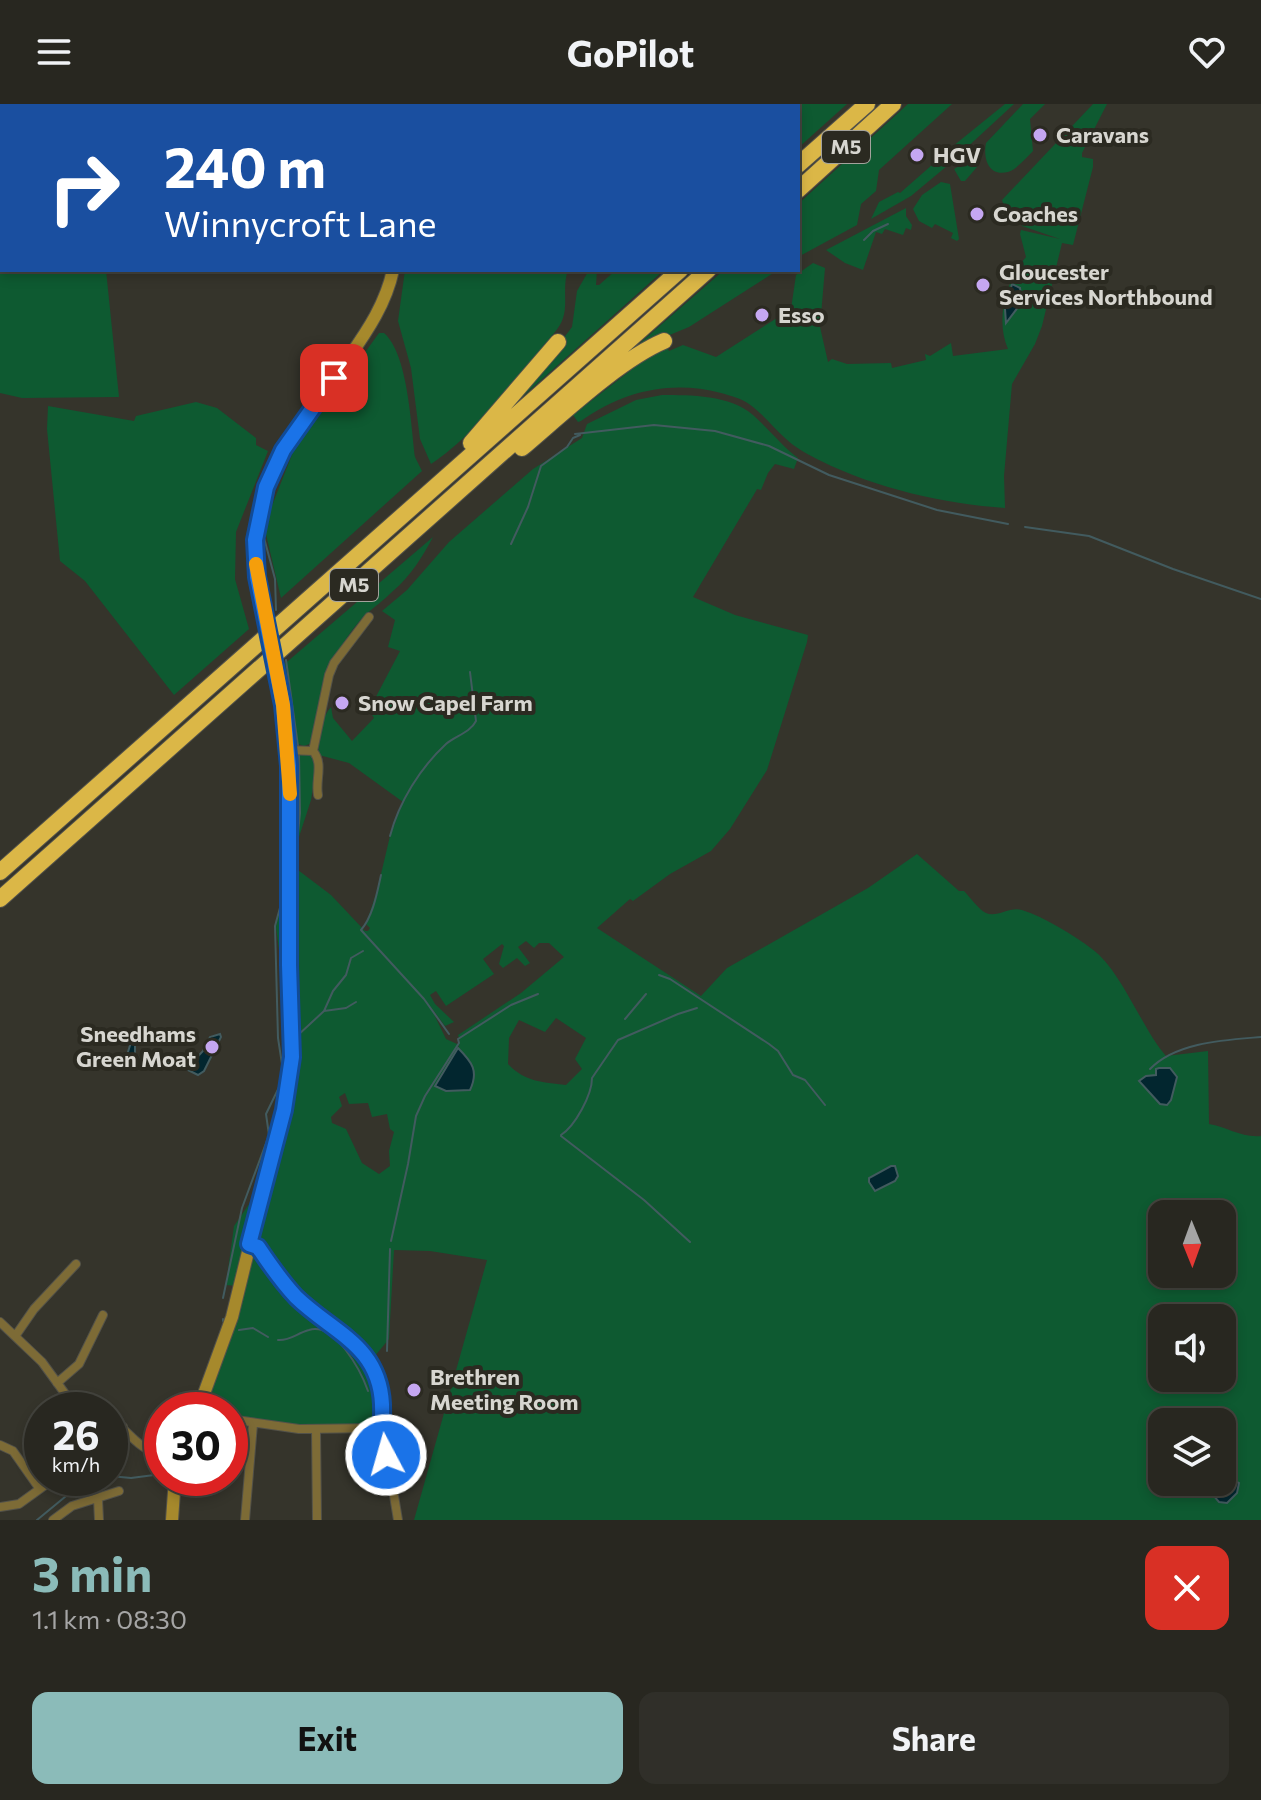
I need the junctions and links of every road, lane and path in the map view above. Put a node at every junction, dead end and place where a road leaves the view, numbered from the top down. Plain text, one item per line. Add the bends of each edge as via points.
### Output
1 (867, 104) edge
2 (893, 104) edge
3 (800, 163) edge
4 (800, 188) edge
5 (392, 272) edge
6 (678, 272) edge
7 (706, 272) edge
8 (664, 341) dead end
9 (558, 342) dead end
10 (416, 504) junction
11 (429, 517) junction
12 (369, 617) dead end
13 (288, 750) junction
14 (313, 751) junction
15 (318, 795) dead end
16 (0, 872) edge
17 (0, 899) edge
18 (249, 1244) junction
19 (76, 1264) dead end
20 (103, 1315) dead end
21 (0, 1322) edge
22 (16, 1335) junction
23 (57, 1383) junction
24 (64, 1392) edge
25 (205, 1392) edge
26 (248, 1423) edge
27 (253, 1424) junction
28 (380, 1428) junction
29 (316, 1430) junction
30 (128, 1432) edge
31 (0, 1445) edge
32 (144, 1450) edge
33 (24, 1467) edge
34 (29, 1496) edge
35 (103, 1496) edge
36 (174, 1496) edge
37 (98, 1499) junction
38 (0, 1507) edge
39 (53, 1520) edge
40 (99, 1520) edge
41 (172, 1520) edge
42 (245, 1520) edge
43 (317, 1520) edge
44 (398, 1520) edge

1 - 3 highway, M5
2 - 4 highway, M5
5 - 13 street, bridge via 367,330 283,450 266,487 255,540 257,577
6 - 10 highway, M5
7 - 11 highway, M5
8 - 11 highway, M5 via 605,380 472,490
9 - 10 highway, M5
10 - 16 highway, M5
11 - 17 highway, M5
12 - 14 street via 334,663
13 - 14 street
13 - 18 street via 292,1068
14 - 15 street via 320,769
18 - 25 street via 232,1317
18 - 28 street via 258,1247 297,1298 374,1367 381,1395
19 - 22 street
20 - 23 street via 79,1364
21 - 22 street
22 - 23 street
23 - 24 street
26 - 27 street
27 - 29 street
27 - 42 street
28 - 29 street
28 - 44 street
29 - 43 street
30 - 32 street
31 - 33 street via 13,1451
34 - 38 street
35 - 37 street
36 - 41 street
37 - 39 street via 72,1506
37 - 40 street

